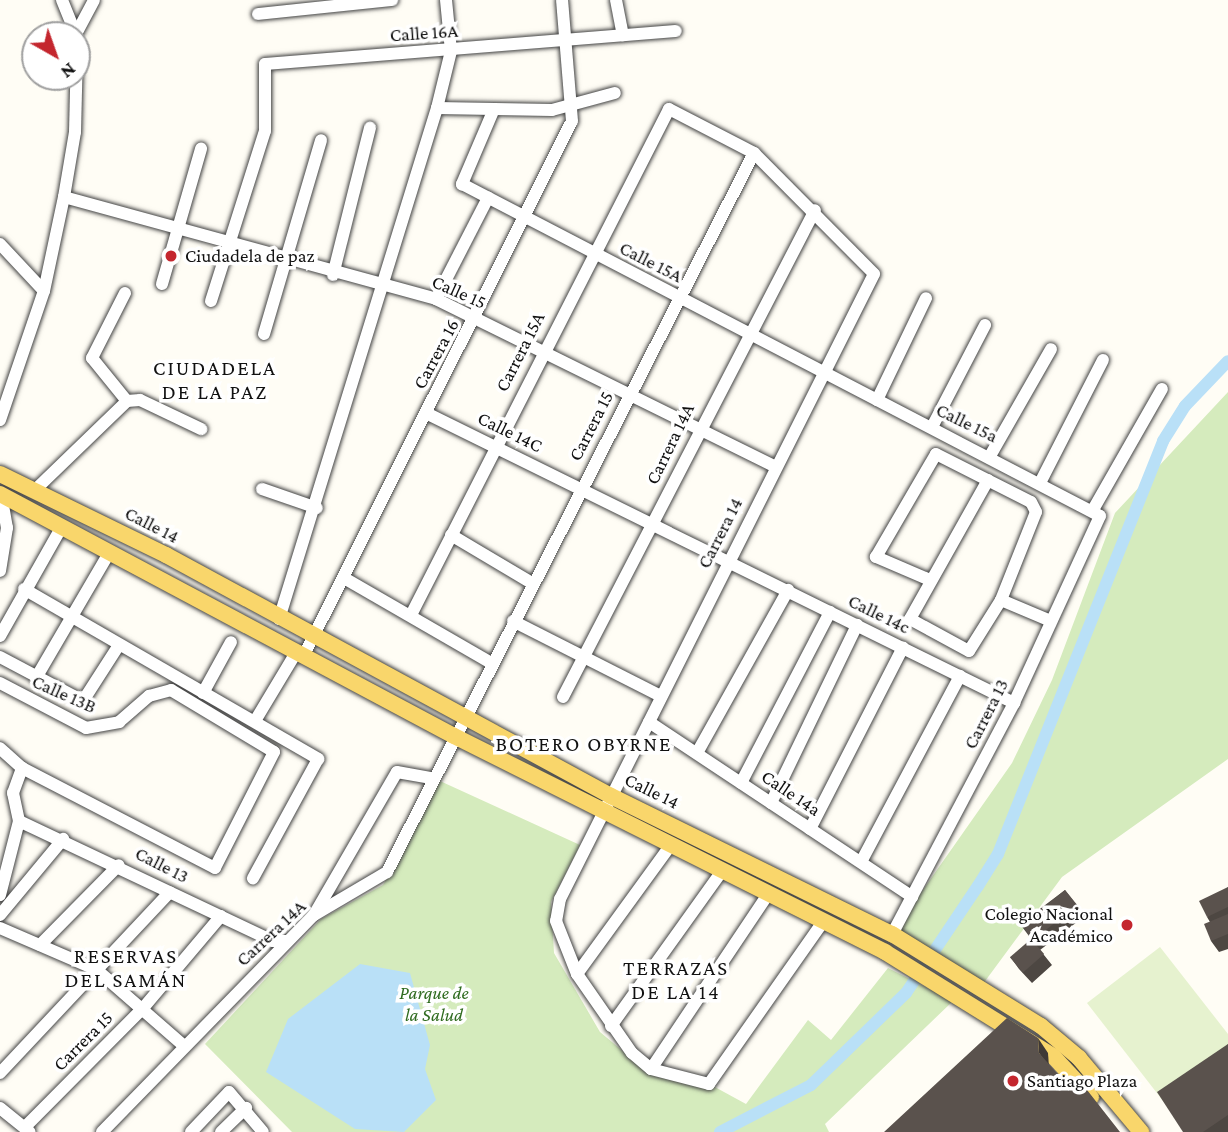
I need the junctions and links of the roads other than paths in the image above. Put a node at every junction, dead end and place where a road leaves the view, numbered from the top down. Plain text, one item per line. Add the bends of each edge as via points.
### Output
1 (62, 0) edge
2 (94, 0) edge
3 (392, 0) edge
4 (446, 0) edge
5 (562, 0) edge
6 (616, 0) edge
7 (258, 14) dead end
8 (71, 21) edge
9 (83, 21) edge
10 (676, 31) dead end
11 (623, 35) junction
12 (567, 40) junction
13 (451, 51) junction
14 (76, 91) edge
15 (615, 93) dead end
16 (572, 100) junction
17 (437, 108) junction
18 (494, 109) junction
19 (370, 128) dead end
20 (321, 140) dead end
21 (201, 149) dead end
22 (754, 153) junction
23 (64, 197) junction
24 (488, 198) junction
25 (814, 210) junction
26 (524, 220) junction
27 (177, 229) junction
28 (228, 243) junction
29 (1, 248) edge
30 (593, 254) junction
31 (284, 262) junction
32 (333, 275) junction
33 (162, 284) dead end
34 (385, 285) junction
35 (44, 291) junction
36 (125, 293) dead end
37 (679, 298) junction
38 (926, 298) dead end
39 (436, 299) junction
40 (211, 301) dead end
41 (475, 321) junction
42 (985, 325) dead end
43 (264, 334) dead end
44 (749, 334) junction
45 (1051, 349) dead end
46 (543, 350) junction
47 (1103, 360) dead end
48 (823, 373) junction
49 (1162, 390) dead end
50 (630, 394) junction
51 (877, 400) junction
52 (127, 401) junction
53 (426, 413) junction
54 (0, 420) edge
55 (932, 427) junction
56 (698, 428) junction
57 (201, 429) dead end
58 (494, 447) junction
59 (990, 456) junction
60 (776, 467) junction
61 (0, 474) edge
62 (988, 480) junction
63 (1041, 481) junction
64 (581, 488) junction
65 (36, 489) junction
66 (262, 489) dead end
67 (1, 494) edge
68 (317, 508) junction
69 (1094, 508) junction
70 (652, 523) junction
71 (60, 530) junction
72 (451, 535) junction
73 (108, 555) junction
74 (728, 560) junction
75 (0, 571) edge
76 (344, 579) junction
77 (930, 580) junction
78 (532, 583) junction
79 (24, 589) junction
80 (788, 590) junction
81 (1001, 600) junction
82 (830, 612) junction
83 (411, 615) junction
84 (71, 619) junction
85 (279, 619) junction
86 (513, 621) junction
87 (1051, 621) junction
88 (857, 625) junction
89 (0, 636) edge
90 (314, 637) junction
91 (231, 642) dead end
92 (119, 645) junction
93 (903, 647) junction
94 (300, 653) junction
95 (0, 657) edge
96 (582, 657) junction
97 (491, 663) junction
98 (960, 676) junction
99 (36, 678) junction
100 (0, 683) edge
101 (204, 693) junction
102 (662, 696) junction
103 (563, 697) dead end
104 (1014, 703) junction
105 (464, 717) junction
106 (255, 722) junction
107 (649, 722) junction
108 (454, 736) junction
109 (0, 748) edge
110 (697, 753) junction
111 (22, 768) junction
112 (431, 778) junction
113 (741, 783) junction
114 (611, 796) junction
115 (771, 803) junction
116 (603, 811) junction
117 (19, 821) junction
118 (810, 829) junction
119 (63, 839) junction
120 (670, 845) junction
121 (861, 862) junction
122 (119, 865) junction
123 (722, 871) junction
124 (253, 878) dead end
125 (327, 889) junction
126 (170, 891) junction
127 (769, 893) junction
128 (0, 895) edge
129 (912, 897) junction
130 (340, 902) junction
131 (0, 915) edge
132 (314, 915) junction
133 (221, 916) junction
134 (823, 922) junction
135 (0, 928) edge
136 (892, 934) junction
137 (287, 941) junction
138 (40, 945) junction
139 (97, 970) junction
140 (577, 974) junction
141 (144, 1007) junction
142 (1027, 1017) junction
143 (611, 1026) junction
144 (1012, 1037) junction
145 (184, 1046) junction
146 (1048, 1053) junction
147 (1074, 1064) junction
148 (651, 1069) junction
149 (0, 1073) edge
150 (1090, 1096) junction
151 (0, 1108) edge
152 (246, 1108) junction
153 (27, 1130) edge
154 (102, 1132) edge
155 (191, 1132) edge
156 (220, 1132) edge
157 (263, 1132) edge
158 (1118, 1132) edge
159 (1141, 1132) edge

1 - 8 street
2 - 9 street
3 - 7 street
4 - 13 street
5 - 12 street, Carrera 16
6 - 11 street
10 - 11 street, Calle 16A
11 - 12 street, Calle 16A
12 - 13 street, Calle 16A
12 - 16 street, Carrera 16
13 - 17 street
13 - 28 street, Calle 16A via 265,64 265,131
14 - 23 street
15 - 16 street
16 - 18 street via 552,110
16 - 26 street, Carrera 16 via 572,121
17 - 18 street
17 - 34 street
18 - 24 street, Calle 15A via 462,184
19 - 32 street
20 - 31 street
21 - 27 street
22 - 25 street
22 - 30 street, Carrera 15A via 669,109
22 - 37 street, Carrera 15
23 - 27 street, Calle 15
23 - 35 street
24 - 26 street, Calle 15A
24 - 39 street
25 - 44 street, Carrera 14A
25 - 48 street, Carrera 14 via 874,274
26 - 30 street, Calle 15A
26 - 41 street, Carrera 16
27 - 28 street, Calle 15
27 - 33 street
28 - 31 street, Calle 15
28 - 40 street
29 - 35 street
30 - 37 street, Calle 15A
30 - 46 street, Carrera 15A
31 - 32 street, Calle 15
31 - 43 street
32 - 34 street, Calle 15
34 - 39 street, Calle 15
34 - 68 street
35 - 54 street
36 - 52 street via 92,358
37 - 44 street, Calle 15A
37 - 50 street, Carrera 15
38 - 51 street
39 - 41 street, Calle 15
41 - 46 street, Calle 15
41 - 53 street, Carrera 16
42 - 55 street
44 - 48 street, Calle 15A
44 - 56 street, Carrera 14A
45 - 59 street
46 - 50 street, Calle 15
46 - 58 street, Carrera 15A
47 - 63 street
48 - 51 street, Calle 15a
48 - 60 street, Carrera 14
49 - 69 street
50 - 56 street, Calle 15
50 - 64 street, Carrera 15
51 - 55 street, Calle 15a
52 - 57 street via 140,400
52 - 65 street
53 - 58 street, Calle 14C
53 - 76 street, Carrera 16
55 - 59 street, Calle 15a
56 - 60 street, Calle 15
56 - 70 street, Carrera 14A
58 - 64 street, Calle 14C
58 - 72 street, Carrera 15A
59 - 63 street, Calle 15a
60 - 74 street, Carrera 14
61 - 65 main road, Calle 14
62 - 77 street
62 - 77 street via 936,454 919,476 876,557
62 - 81 street via 1031,502 1036,512
63 - 69 street, Calle 15a
64 - 70 street, Calle 14C
64 - 78 street, Carrera 15
65 - 85 main road, Calle 14
66 - 68 street
67 - 71 main road, Calle 14
67 - 75 street via 7,528
68 - 85 street
69 - 87 street, Carrera 13 via 1097,527
70 - 74 street, Calle 14C
70 - 96 street, Carrera 14A
71 - 73 main road, Calle 14
71 - 79 street
72 - 78 street
72 - 83 street, Carrera 15A
73 - 84 street, Calle 13B
73 - 94 main road, Calle 14
74 - 80 street, Calle 14c
74 - 102 street, Carrera 14
76 - 83 street
76 - 90 street, Carrera 16
77 - 81 street via 911,620 969,651
78 - 86 street, Carrera 15
79 - 84 street
79 - 89 street
80 - 82 street, Calle 14c
80 - 110 street
81 - 87 street
82 - 88 street, Calle 14c
82 - 113 street
83 - 97 street
84 - 92 street
84 - 99 street, Calle 13B
85 - 90 main road, Calle 14
86 - 96 street
86 - 97 street, Carrera 15
87 - 104 street, Carrera 13
88 - 93 street, Calle 14c
88 - 115 street
90 - 94 street, Carrera 16
90 - 105 main road, Calle 14
91 - 101 street
92 - 99 street via 83,701
92 - 101 street
93 - 98 street, Calle 14c
93 - 118 street
94 - 106 street, Carrera 16
94 - 108 main road, Calle 14
95 - 99 street
96 - 102 street
96 - 103 street, Carrera 14A
97 - 105 street, Carrera 15
98 - 104 street, Calle 14c
98 - 121 street
100 - 111 street, Calle 13B via 86,728 119,722 149,696 171,690 274,752 269,773 215,868
101 - 106 street
102 - 107 street, Carrera 14
104 - 129 street, Carrera 13
105 - 108 street, Carrera 14A
105 - 114 main road, Calle 14
106 - 124 street via 318,759
107 - 110 street, Calle 14a
107 - 114 street, Carrera 14
108 - 112 street, Carrera 14A
108 - 116 main road, Calle 14
109 - 111 street
110 - 113 street, Calle 14a
111 - 117 street via 13,793
112 - 125 street via 397,772
112 - 130 street, Carrera 14A via 387,872
113 - 115 street, Calle 14a
114 - 116 street, Carrera 14
114 - 136 main road, Calle 14
115 - 118 street, Calle 14a
116 - 120 main road, Calle 14
116 - 140 street, Carrera 14 via 560,899 556,921
117 - 119 street, Calle 13
117 - 128 street
118 - 121 street, Calle 14a
119 - 122 street, Calle 13
119 - 131 street
120 - 123 main road, Calle 14
120 - 140 street
121 - 129 street, Calle 14a
122 - 126 street, Calle 13
122 - 138 street
123 - 127 main road, Calle 14
123 - 143 street
125 - 130 street
125 - 132 street
126 - 133 street, Calle 13
126 - 139 street
127 - 134 main road, Calle 14
127 - 148 street
129 - 136 street, Carrera 13
130 - 132 street, Carrera 14A
132 - 137 street, Carrera 14A
133 - 137 street, Calle 13
133 - 141 street, Carrera 15
134 - 144 main road, Calle 14 via 928,978
134 - 148 street via 709,1084
135 - 138 street
136 - 142 main road, Calle 14
137 - 145 street, Carrera 14A
138 - 139 street
139 - 141 street
139 - 149 street
140 - 143 street, Carrera 14
141 - 145 street
141 - 153 street, Carrera 15
142 - 144 street
142 - 147 main road, Calle 14
143 - 148 street, Carrera 14
144 - 146 main road, Calle 14
145 - 154 street, Carrera 14A
146 - 147 main road, Calle 14
146 - 150 street via 1049,1067 1075,1096
147 - 150 main road, Calle 14
147 - 159 main road, Calle 14
150 - 158 main road, Calle 14
151 - 153 street
152 - 155 street via 229,1092
152 - 156 street
152 - 157 street

